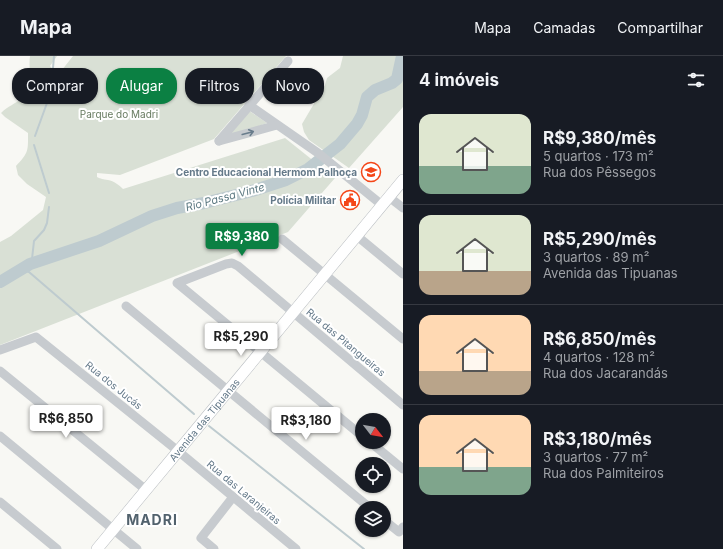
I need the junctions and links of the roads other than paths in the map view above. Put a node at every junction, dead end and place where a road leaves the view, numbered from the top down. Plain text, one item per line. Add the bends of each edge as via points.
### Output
1 (288, 61) dead end
2 (249, 106) junction
3 (277, 125) junction
4 (403, 180) edge
5 (386, 201) junction
6 (403, 208) edge
7 (357, 236) junction
8 (282, 239) dead end
9 (325, 274) junction
10 (403, 274) edge
11 (126, 306) dead end
12 (292, 312) junction
13 (403, 339) edge
14 (0, 350) edge
15 (260, 352) junction
16 (0, 371) edge
17 (228, 390) junction
18 (403, 404) edge
19 (355, 430) edge
20 (0, 436) edge
21 (379, 449) edge
22 (178, 451) junction
23 (403, 469) edge
24 (146, 490) junction
25 (233, 497) junction
26 (362, 501) edge
27 (0, 502) edge
28 (391, 526) edge
29 (403, 528) edge
30 (113, 530) junction
31 (57, 549) edge
32 (97, 549) edge
33 (137, 549) edge
34 (214, 549) edge
35 (296, 549) edge

1 - 2 street
2 - 3 street
2 -> 3 street via 219,141
3 - 5 street
4 - 5 main road, Avenida das Tipuanas
5 - 6 street
5 - 7 main road, Avenida das Tipuanas
7 - 9 main road, Avenida das Tipuanas
7 - 10 street
8 - 9 street
9 - 12 main road, Avenida das Tipuanas
9 - 13 street
11 - 17 street
12 - 15 main road, Avenida das Tipuanas
12 - 15 street, Rua das Pitangueiras via 232,263 177,283
12 - 18 street, Rua das Pitangueiras
14 - 22 street, Rua dos Jucás via 36,337
15 - 17 main road, Avenida das Tipuanas
15 - 19 street
16 - 24 street
17 - 22 main road, Avenida das Tipuanas
17 - 26 street
20 - 30 street
21 - 23 street
22 - 24 main road, Avenida das Tipuanas
22 - 25 street, Rua das Laranjeiras
24 - 30 main road, Avenida das Tipuanas
25 - 34 street via 201,538
25 - 35 street, Rua das Laranjeiras
27 - 31 street
28 - 29 street via 399,532
30 - 32 main road, Avenida das Tipuanas
30 - 33 street

